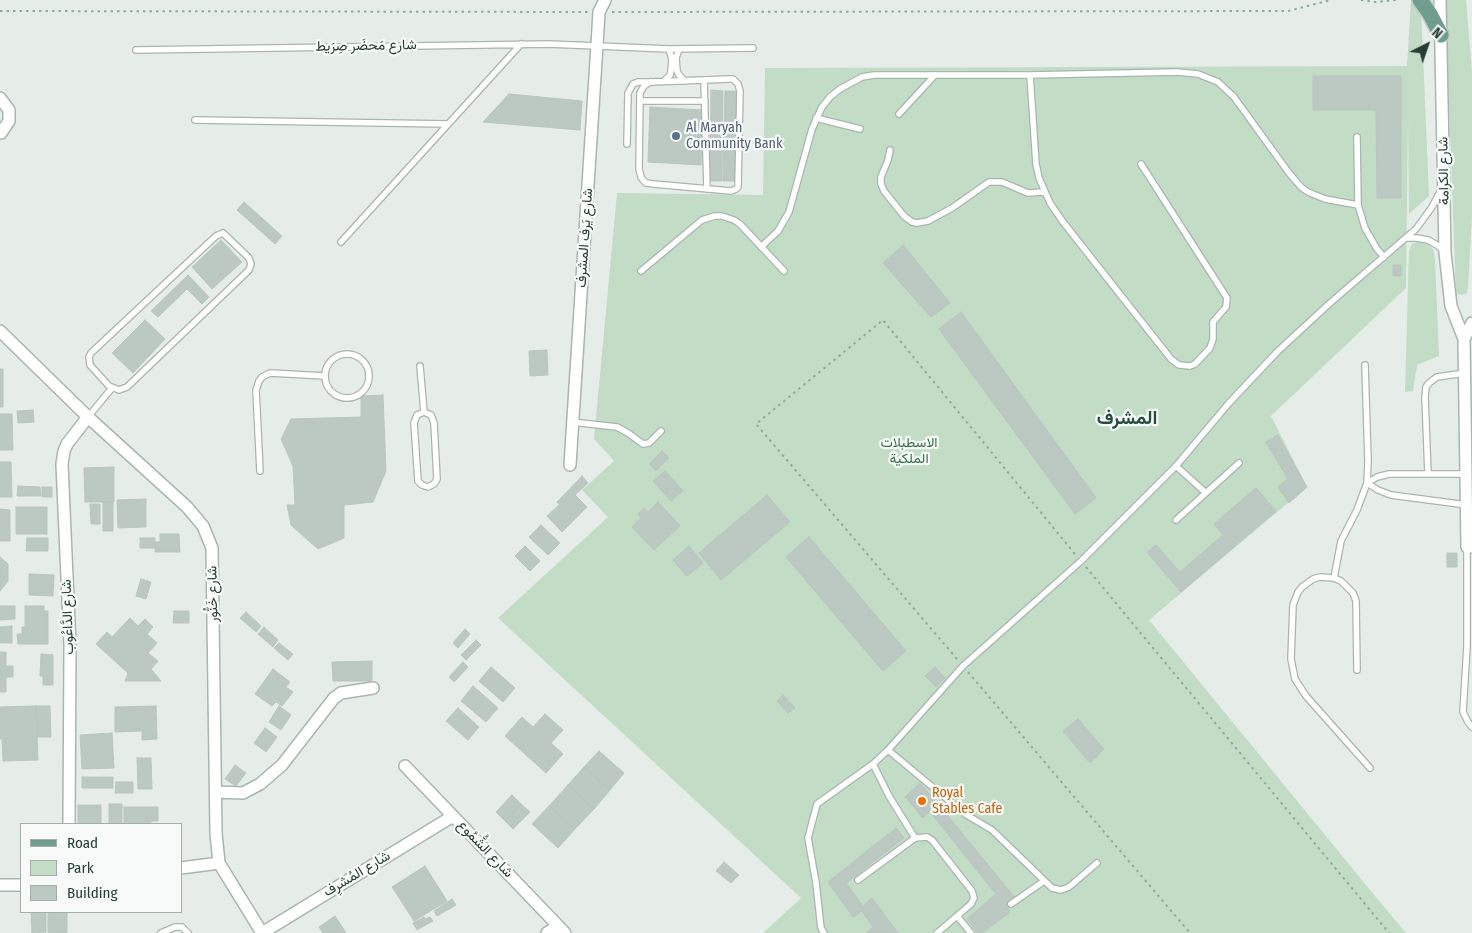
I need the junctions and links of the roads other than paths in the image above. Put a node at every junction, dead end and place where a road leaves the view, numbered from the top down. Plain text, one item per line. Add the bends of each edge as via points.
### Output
1 (594, 0) edge
2 (605, 0) edge
3 (1420, 0) edge
4 (1440, 0) edge
5 (599, 12) junction
6 (1441, 35) junction
7 (521, 44) junction
8 (597, 45) junction
9 (752, 48) dead end
10 (669, 49) junction
11 (679, 49) junction
12 (136, 50) dead end
13 (935, 75) junction
14 (1030, 75) junction
15 (704, 80) junction
16 (664, 81) junction
17 (685, 81) junction
18 (650, 82) junction
19 (0, 98) edge
20 (640, 101) junction
21 (705, 101) junction
22 (899, 114) dead end
23 (816, 118) junction
24 (195, 120) dead end
25 (448, 124) junction
26 (860, 129) dead end
27 (1, 134) edge
28 (1357, 137) dead end
29 (627, 144) dead end
30 (890, 150) dead end
31 (1141, 164) dead end
32 (1444, 184) junction
33 (707, 189) junction
34 (1044, 192) junction
35 (1358, 205) junction
36 (1406, 238) junction
37 (341, 242) dead end
38 (761, 247) junction
39 (1445, 253) junction
40 (1384, 257) junction
41 (641, 271) dead end
42 (784, 271) dead end
43 (1472, 323) edge
44 (0, 331) edge
45 (1468, 340) edge
46 (1365, 365) dead end
47 (420, 366) dead end
48 (1465, 373) junction
49 (325, 376) junction
50 (112, 388) junction
51 (424, 412) junction
52 (88, 418) junction
53 (572, 422) junction
54 (661, 431) dead end
55 (1239, 463) dead end
56 (570, 465) dead end
57 (1176, 466) junction
58 (260, 471) dead end
59 (1428, 474) junction
60 (1466, 474) junction
61 (1367, 483) junction
62 (1206, 493) junction
63 (1467, 505) junction
64 (1176, 520) dead end
65 (1469, 547) edge
66 (1334, 578) junction
67 (1467, 615) junction
68 (1472, 624) edge
69 (1357, 670) dead end
70 (373, 688) dead end
71 (1472, 727) edge
72 (888, 750) junction
73 (873, 764) junction
74 (404, 766) dead end
75 (1370, 768) dead end
76 (216, 792) junction
77 (453, 816) junction
78 (68, 823) edge
79 (915, 838) junction
80 (218, 863) junction
81 (1097, 863) dead end
82 (182, 868) edge
83 (858, 880) dead end
84 (1044, 881) junction
85 (0, 884) edge
86 (20, 884) edge
87 (1011, 904) dead end
88 (957, 916) junction
89 (561, 929) edge
90 (822, 931) edge
91 (161, 933) edge
92 (188, 933) edge
93 (262, 933) edge
94 (547, 933) edge
95 (816, 933) edge
96 (937, 933) edge
97 (971, 933) edge

1 - 5 street, شارع يَرف المشرف
2 - 5 street, شارع يَرف المشرف
3 - 6 main road
4 - 6 street, شارع الكرامة
5 - 8 street, شارع يَرف المشرف
6 - 32 street, شارع الكرامة
7 - 8 lane, شارع مَحضَر صِرَيط
7 - 12 lane, شارع مَحضَر صِرَيط
7 - 25 lane
8 - 10 lane, شارع مَحضَر صِرَيط
8 - 53 street, شارع يَرف المشرف
9 - 11 lane, شارع مَحضَر صِرَيط
10 - 11 lane, شارع مَحضَر صِرَيط
10 - 16 lane via 671,71
11 - 17 lane via 677,71
13 - 14 lane
13 - 22 lane
13 - 23 lane via 862,77 830,97
14 - 34 lane via 1035,156
14 - 35 lane via 1176,72 1208,77 1234,96 1301,187 1325,199
15 - 17 lane
15 - 21 lane
15 - 33 lane via 733,80 740,91 738,187 731,191
16 - 17 lane
16 - 18 lane
18 - 20 lane via 641,89
18 - 29 lane via 638,82 629,88
19 - 27 street via 9,110 9,121
20 - 21 lane
20 - 33 lane via 641,177 650,184
21 - 33 lane
23 - 26 lane
23 - 38 lane via 789,212 778,232
24 - 25 lane
25 - 37 lane
28 - 35 lane
30 - 34 lane via 881,184 912,222 928,221 989,182 1002,182 1028,193
31 - 34 lane via 1227,298 1226,307 1213,322 1210,348 1190,366 1179,365 1171,359 1056,213
32 - 36 lane via 1428,213
32 - 39 street, شارع الكرامة
35 - 40 lane via 1365,228
36 - 39 lane via 1428,240
36 - 40 lane
38 - 41 lane via 734,220 715,216 702,220
38 - 42 lane
39 - 45 street, شارع الكرامة via 1451,306
40 - 57 lane via 1278,351
43 - 45 street, شارع الكرامة
44 - 52 street, شارع خَنُّور
45 - 48 street, شارع الكرامة
46 - 61 lane
47 - 51 lane
48 - 59 lane via 1437,377 1426,387
48 - 60 street, شارع الكرامة
49 - 49 lane via 330,390 346,399 360,395 366,389 370,375 358,357 344,354 330,361
49 - 58 lane via 270,373 259,381 256,390
50 - 50 lane via 120,390 127,387 248,270 249,258 225,234 216,236 91,353 90,366
50 - 52 lane
51 - 51 lane via 417,415 414,423 418,481 428,487 437,479 434,424 430,415
52 - 76 street, شارع خَنُّور via 187,507 203,526 212,548
52 - 78 street, شارع الدَّاعُوب via 67,444 62,464 70,645
53 - 54 lane via 617,427 643,444 652,441
53 - 56 street, شارع يَرف المشرف
55 - 62 lane
57 - 62 lane
57 - 72 lane via 1081,560 963,666
59 - 60 lane
59 - 61 lane via 1383,475
60 - 63 street, شارع الكرامة
61 - 63 lane via 1391,495
61 - 66 lane via 1342,541
62 - 64 lane
63 - 65 street, شارع الكرامة
65 - 67 lane
66 - 69 lane via 1348,586 1356,601
66 - 75 lane via 1320,577 1307,582 1295,599 1292,670 1306,696
67 - 68 lane
67 - 71 lane via 1463,712
70 - 76 street via 341,693 334,698 282,765 260,784 243,792
72 - 73 lane
72 - 84 lane via 965,814 992,830
73 - 79 lane
73 - 90 lane via 816,804 808,838
74 - 77 street, شارع الشُّمُوع
76 - 80 street, شارع خَنُّور
77 - 89 street, شارع الشُّمُوع
77 - 93 street, شارع المُشرِف
79 - 83 lane
79 - 88 lane via 932,840 974,894 973,901
80 - 82 street
80 - 93 street, شارع خَنُّور
81 - 84 lane via 1065,889 1052,888
84 - 87 lane
85 - 86 street
88 - 96 lane
88 - 97 lane
89 - 94 street
90 - 95 lane
91 - 92 lane via 182,927

